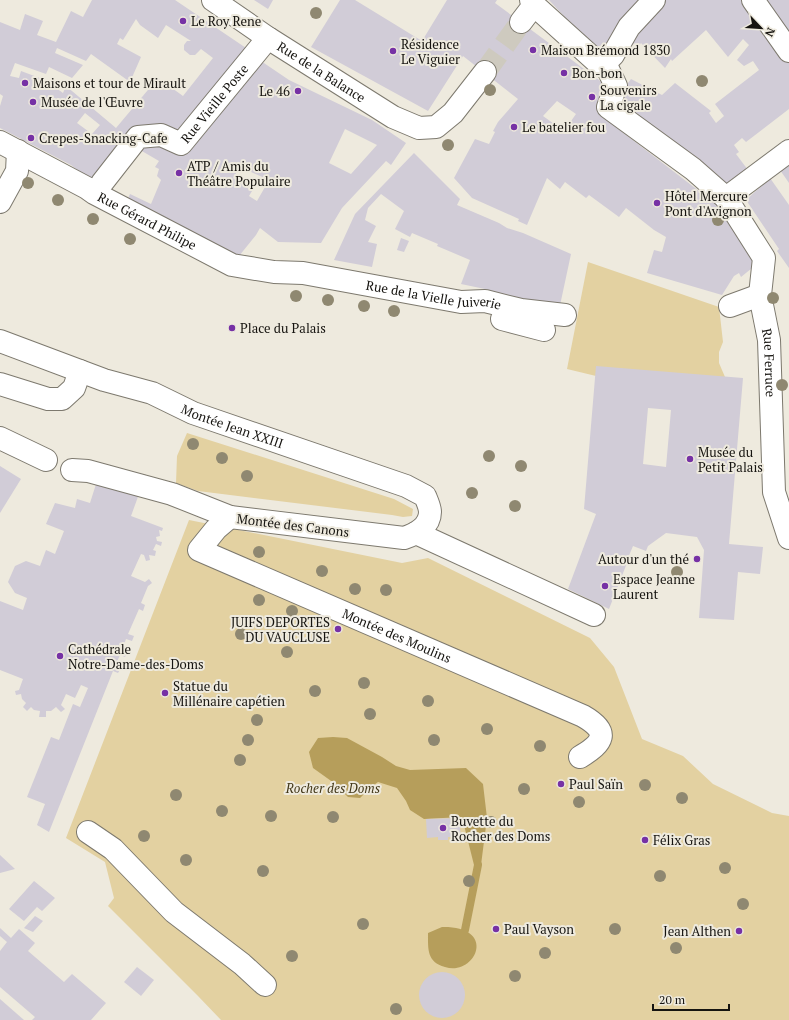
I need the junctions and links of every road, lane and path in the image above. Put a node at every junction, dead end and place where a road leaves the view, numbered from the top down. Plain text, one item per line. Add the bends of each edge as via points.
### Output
1 (213, 0) edge
2 (654, 0) edge
3 (753, 0) edge
4 (528, 9) edge
5 (268, 38) junction
6 (789, 51) edge
7 (605, 63) junction
8 (484, 72) tunnel mouth
9 (9, 147) edge
10 (789, 151) edge
11 (102, 183) dead end
12 (726, 198) junction
13 (0, 202) edge
14 (303, 273) joint
15 (760, 295) junction
16 (461, 302) junction
17 (730, 306) dead end
18 (565, 315) dead end
19 (544, 330) dead end
20 (0, 341) edge
21 (80, 371) junction
22 (0, 384) edge
23 (0, 438) edge
24 (46, 460) dead end
25 (72, 470) dead end
26 (230, 517) junction
27 (416, 533) junction
28 (789, 538) edge
29 (594, 615) dead end
30 (580, 757) dead end
31 (88, 832) dead end
32 (265, 985) dead end

1 - 5 street, Rue de la Balance
2 - 7 street via 629,27 613,55
3 - 6 street
4 - 7 street via 596,61
5 - 8 street, Rue de la Balance via 393,117 419,128 436,126 453,113
5 - 11 street, Rue Vieille Poste via 181,144 161,135 138,137
7 - 12 street, Rue Ferruce via 616,86 608,107 693,169
9 - 13 street via 17,171
9 - 14 street, Rue Gérard Philipe via 232,265 274,272
10 - 12 street
12 - 15 street, Rue Ferruce via 764,258
14 - 16 street, Rue de la Vielle Juiverie
15 - 17 street
15 - 28 street, Rue Ferruce via 770,340 774,492
16 - 18 street, Rue de la Vielle Juiverie via 485,301 521,310
16 - 19 street via 481,314
20 - 21 street, Montée Jean XXIII
21 - 22 street via 74,388 62,399 48,399
21 - 27 street, Montée Jean XXIII via 152,393 193,414 406,486 425,496 430,511 427,522
23 - 24 street
25 - 26 street, Montée des Canons via 88,471 172,494
26 - 27 street, Montée des Canons via 404,538
26 - 30 street, Montée des Moulins via 199,550 583,716 599,728 600,736 596,747
27 - 29 street
31 - 32 street via 113,849 174,912

